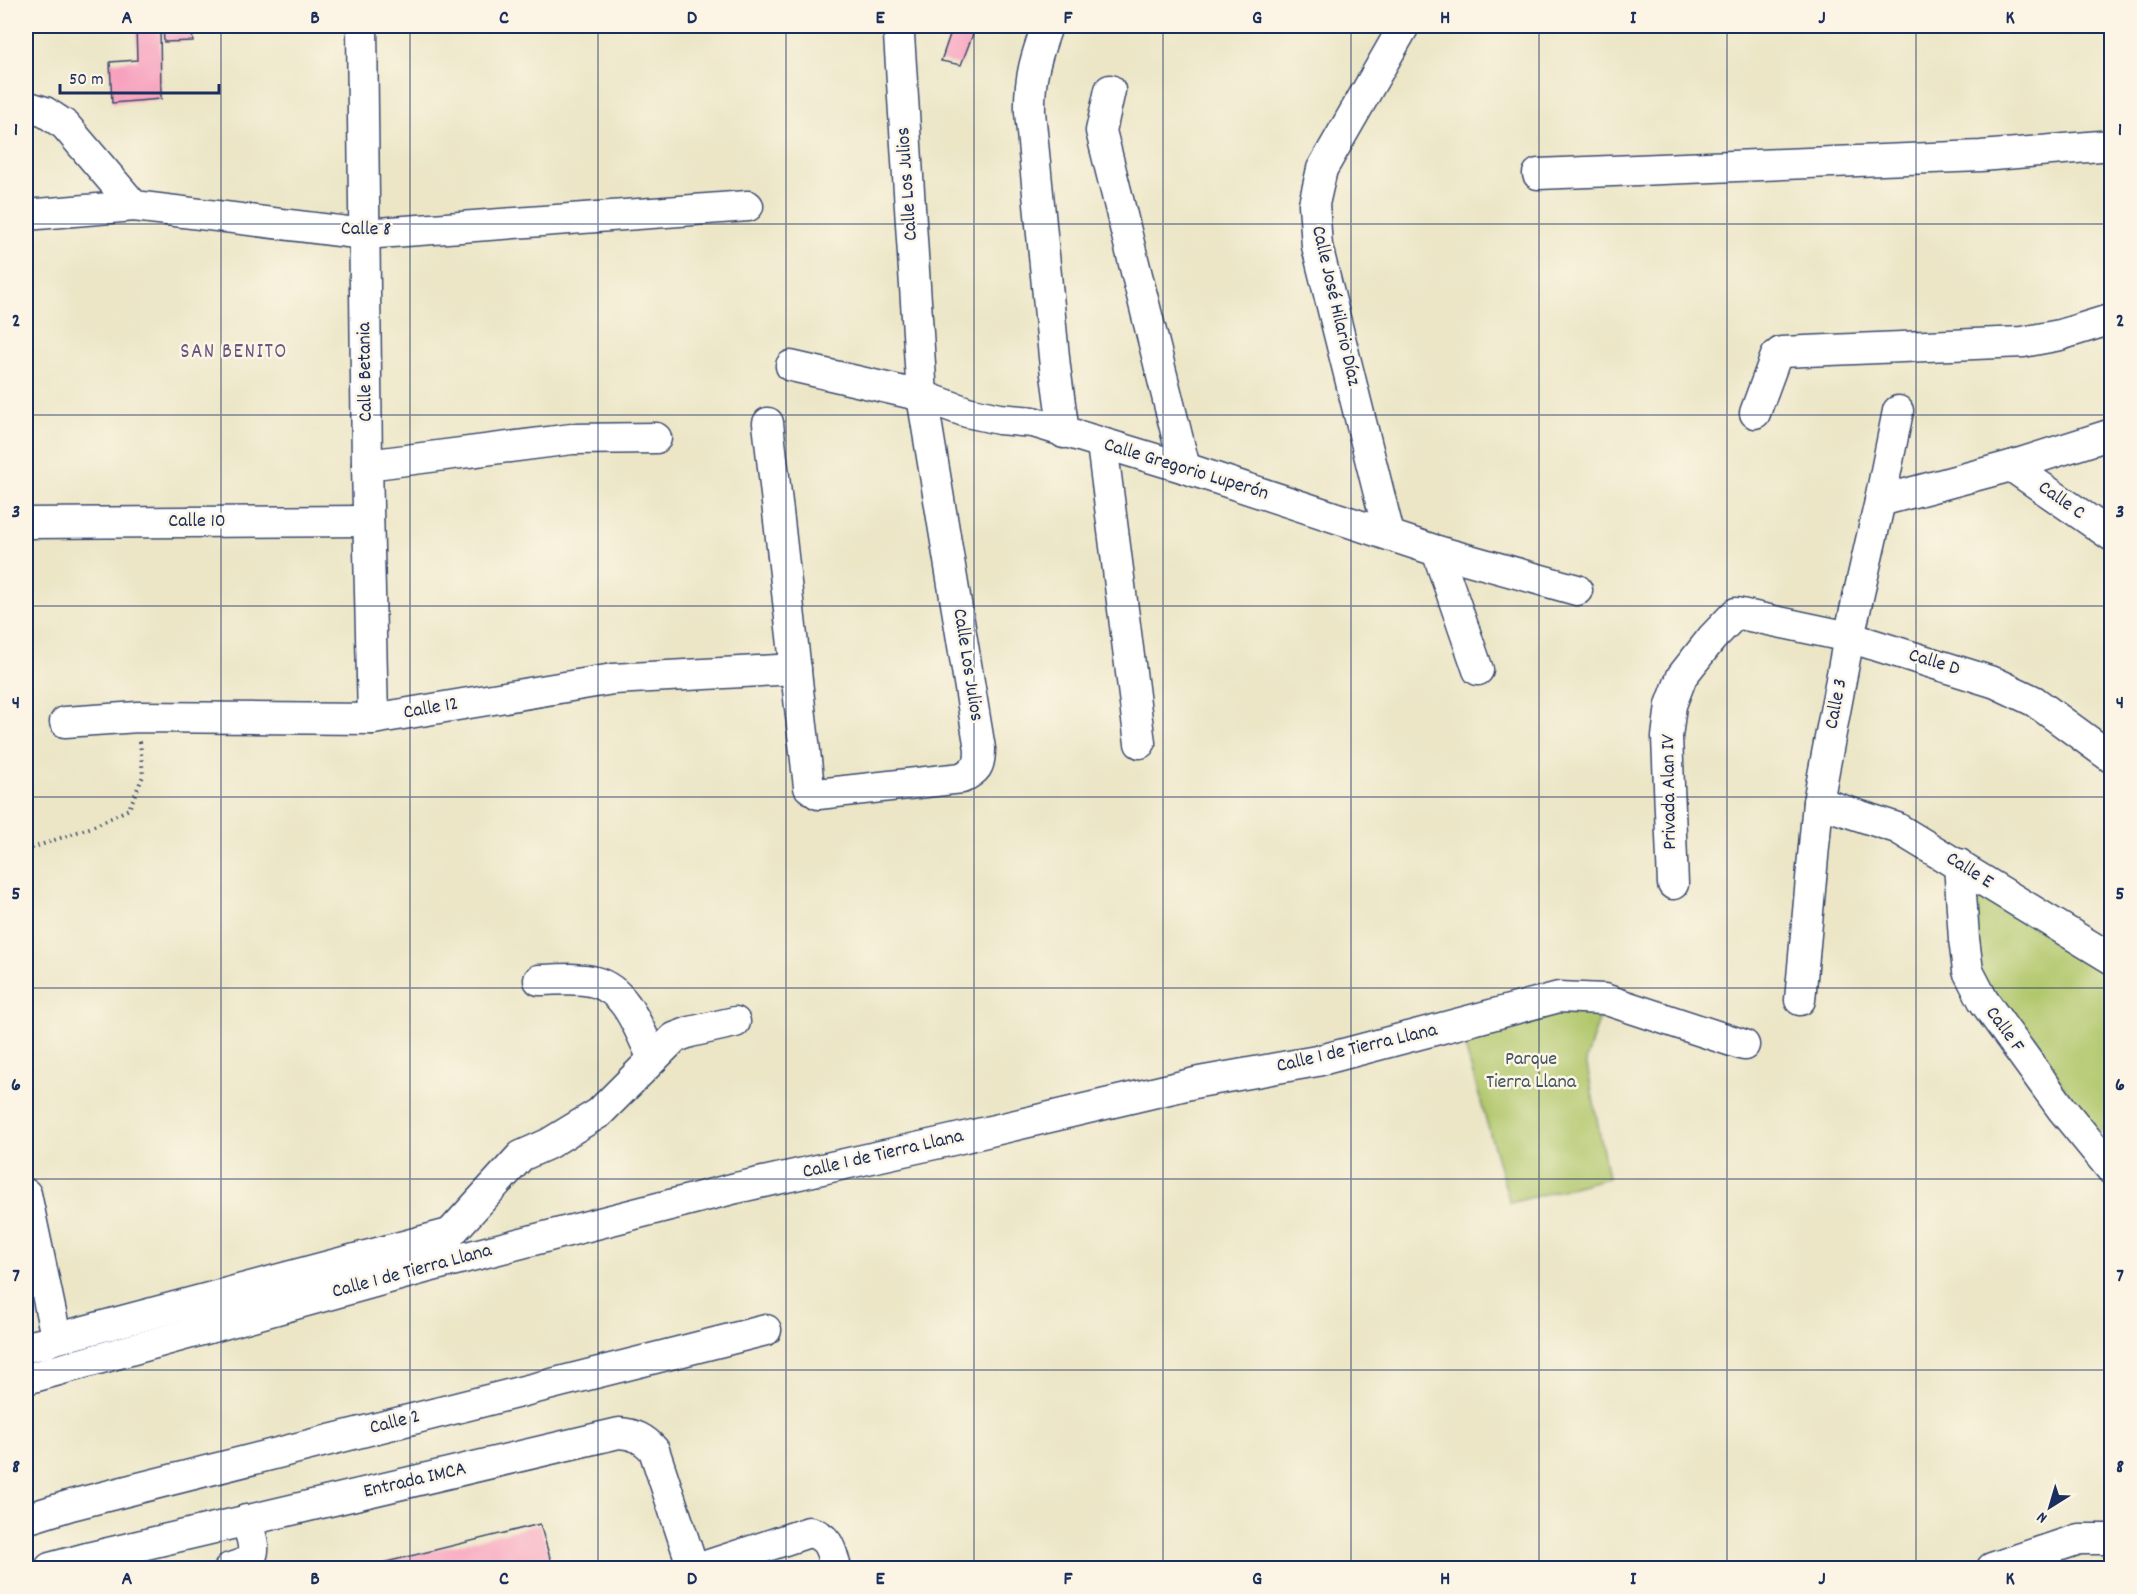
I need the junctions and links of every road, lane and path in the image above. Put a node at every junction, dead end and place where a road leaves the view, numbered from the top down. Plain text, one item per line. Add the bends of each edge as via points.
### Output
1 (362, 26) edge
2 (901, 26) edge
3 (1047, 26) edge
4 (1404, 26) edge
5 (1110, 90) dead end
6 (26, 106) edge
7 (2112, 145) edge
8 (1538, 174) dead end
9 (134, 206) junction
10 (748, 206) dead end
11 (26, 215) edge
12 (364, 234) junction
13 (2112, 319) edge
14 (791, 366) dead end
15 (922, 396) junction
16 (1898, 411) dead end
17 (1755, 412) dead end
18 (768, 423) dead end
19 (1064, 433) junction
20 (2112, 435) edge
21 (656, 438) dead end
22 (1102, 444) junction
23 (367, 465) junction
24 (2010, 466) junction
25 (1185, 468) junction
26 (1880, 501) junction
27 (368, 520) junction
28 (26, 523) edge
29 (1389, 534) junction
30 (2112, 536) edge
31 (1437, 551) junction
32 (1577, 590) dead end
33 (1736, 614) joint
34 (1849, 637) junction
35 (796, 669) junction
36 (1478, 670) dead end
37 (138, 717) junction
38 (373, 719) junction
39 (65, 722) dead end
40 (1140, 743) dead end
41 (2112, 758) edge
42 (1818, 802) junction
43 (26, 850) edge
44 (1959, 864) junction
45 (1673, 884) dead end
46 (2112, 959) edge
47 (539, 980) dead end
48 (1800, 1000) dead end
49 (735, 1022) dead end
50 (1744, 1045) dead end
51 (653, 1058) junction
52 (2112, 1170) edge
53 (26, 1194) edge
54 (448, 1234) junction
55 (419, 1269) junction
56 (766, 1330) dead end
57 (38, 1343) edge
58 (26, 1379) edge
59 (26, 1519) edge
60 (246, 1520) junction
61 (2112, 1539) edge
62 (2054, 1559) edge
63 (92, 1563) edge
64 (50, 1569) edge
65 (230, 1569) edge
66 (693, 1569) edge
67 (700, 1569) edge
68 (836, 1569) edge
69 (1992, 1569) edge

1 - 12 street, Calle Betania
2 - 15 street, Calle Los Julios
3 - 19 street via 1029,86 1030,112
4 - 29 street, Calle José Hilario Díaz via 1322,169 1314,204 1317,246
5 - 25 street via 1101,131
6 - 9 street via 65,125
7 - 8 street via 1981,156
9 - 11 street, Calle 8
9 - 12 street, Calle 8
10 - 12 street, Calle 8
12 - 23 street, Calle Betania
13 - 17 street via 2024,342 1781,352
14 - 15 street, Calle Gregorio Luperón
15 - 19 street, Calle Gregorio Luperón via 967,412 1033,422
15 - 35 street, Calle Los Julios via 980,749 976,770 962,778 818,794 809,787 806,774
16 - 26 street, Calle 3
18 - 35 street, Calle Los Julios
19 - 22 street, Calle Gregorio Luperón
20 - 24 street
21 - 23 street via 572,439
22 - 25 street, Calle Gregorio Luperón
22 - 40 street
23 - 27 street, Calle Betania
24 - 26 street
24 - 30 street, Calle C
25 - 29 street, Calle Gregorio Luperón
26 - 34 street, Calle 3
27 - 28 street, Calle 10
27 - 38 street, Calle Betania
29 - 31 street, Calle Gregorio Luperón
31 - 32 street, Calle Gregorio Luperón
31 - 36 street
33 - 34 street, Calle D
33 - 45 street, Privada Alan IV via 1682,676 1671,705 1667,737
34 - 41 street, Calle D via 1996,683 2034,701
34 - 42 street, Calle 3
35 - 38 street, Calle 12 via 613,679
37 - 38 street, Calle 12
37 - 39 street, Calle 12
37 - 43 path via 143,776 129,809 92,827
42 - 44 street, Calle E via 1897,828
42 - 48 street, Calle 3
44 - 46 street, Calle E
44 - 52 street, Calle F via 1968,971 1983,1000
47 - 51 street via 595,982 610,989 624,1001
49 - 51 street via 674,1038
50 - 55 street, Calle 1 de Tierra Llana via 1604,999 1559,997 1317,1061 1199,1082 736,1188
51 - 54 street via 599,1113 521,1156
53 - 57 street via 55,1332
54 - 55 street
54 - 57 street
55 - 58 street, Calle 1 de Tierra Llana
56 - 59 street, Calle 2
60 - 63 street, Entrada IMCA
60 - 65 street via 254,1551 251,1560
60 - 66 street, Entrada IMCA via 619,1433 632,1434 654,1450
61 - 62 street via 2079,1539
62 - 69 street
63 - 64 street, Entrada IMCA
67 - 68 street via 809,1532 820,1534

